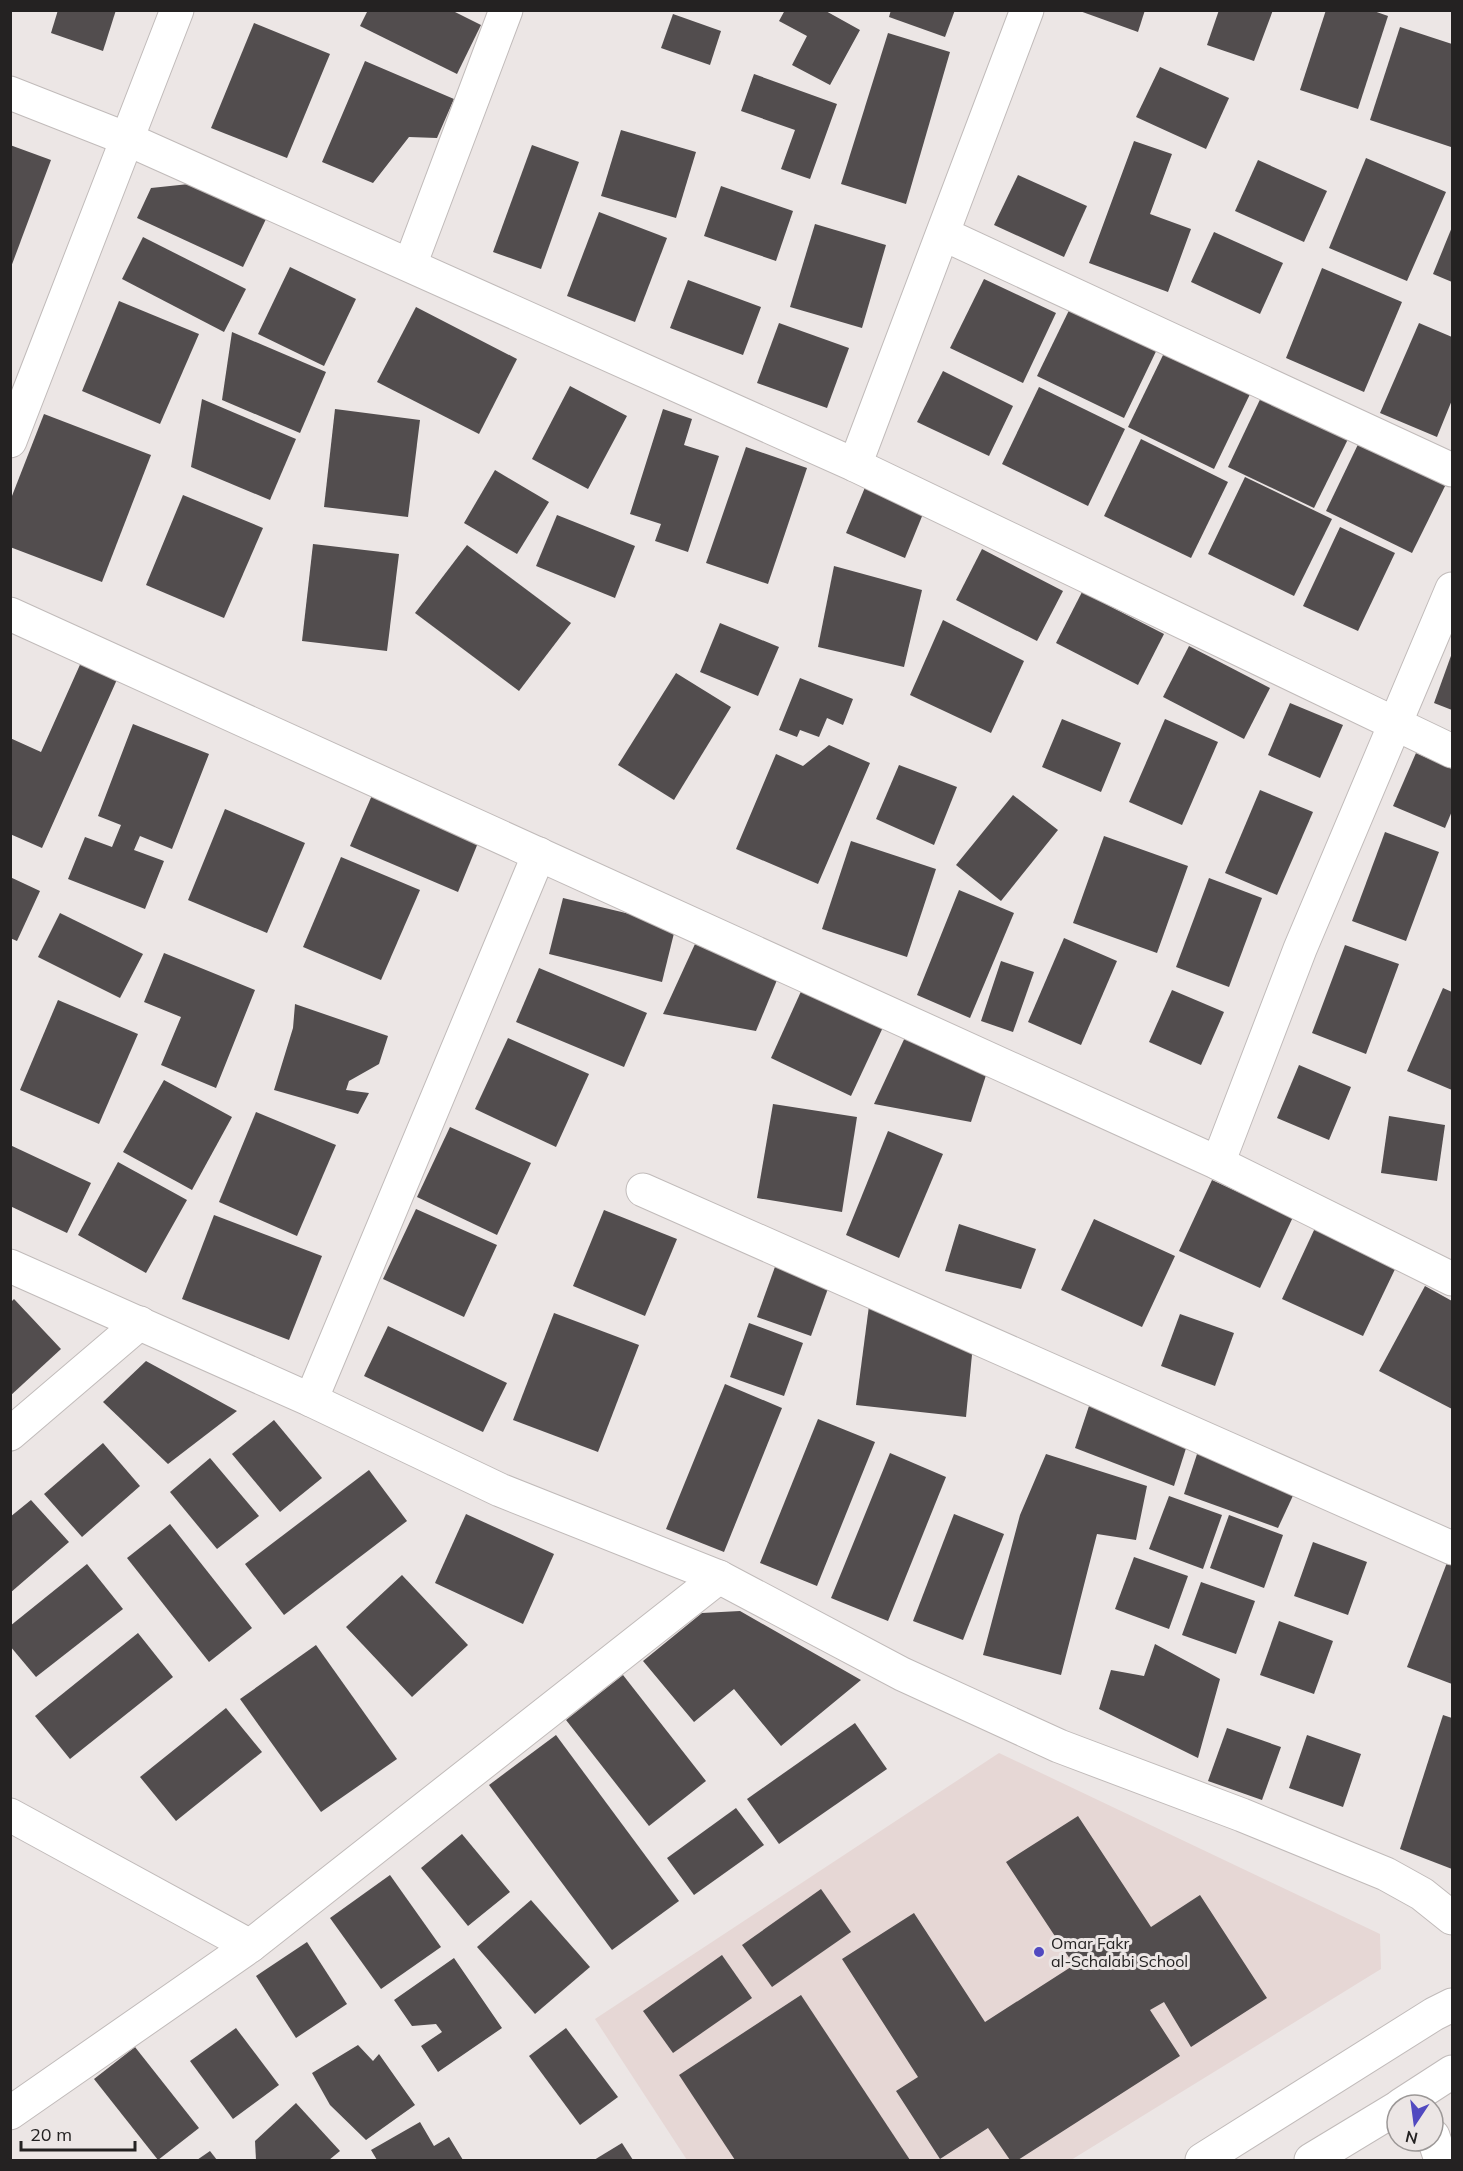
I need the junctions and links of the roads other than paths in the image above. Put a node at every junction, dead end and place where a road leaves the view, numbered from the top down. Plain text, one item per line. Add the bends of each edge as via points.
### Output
1 (177, 10) edge
2 (506, 10) edge
3 (1027, 10) edge
4 (10, 93) edge
5 (128, 139) junction
6 (943, 234) junction
7 (410, 265) junction
8 (10, 441) edge
9 (855, 465) junction
10 (1452, 470) edge
11 (1452, 589) edge
12 (10, 614) edge
13 (1396, 724) junction
14 (1452, 751) edge
15 (539, 854) junction
16 (1218, 1163) junction
17 (643, 1190) dead end
18 (10, 1266) edge
19 (1452, 1279) edge
20 (140, 1323) junction
21 (311, 1400) junction
22 (10, 1434) edge
23 (1452, 1548) edge
24 (719, 1577) junction
25 (10, 1815) edge
26 (1452, 1918) edge
27 (250, 1946) junction
28 (1452, 2005) edge
29 (1452, 2072) edge
30 (1424, 2093) edge
31 (10, 2113) edge
32 (1385, 2118) edge
33 (1202, 2160) edge
34 (1311, 2160) edge

1 - 5 street
2 - 7 street
3 - 6 street
4 - 5 street
5 - 7 street
5 - 8 street
6 - 9 street
6 - 10 street
7 - 9 street
9 - 13 street
11 - 13 street
12 - 15 street
13 - 14 street
13 - 16 street via 1300,949
15 - 16 street
15 - 21 street
16 - 19 street
17 - 23 street
18 - 20 street
20 - 21 street
20 - 22 street
21 - 24 street via 500,1490
24 - 26 street via 902,1674 1059,1746 1386,1874 1422,1894
24 - 27 street
25 - 27 street
27 - 31 street
28 - 33 street
29 - 30 street
32 - 34 street

